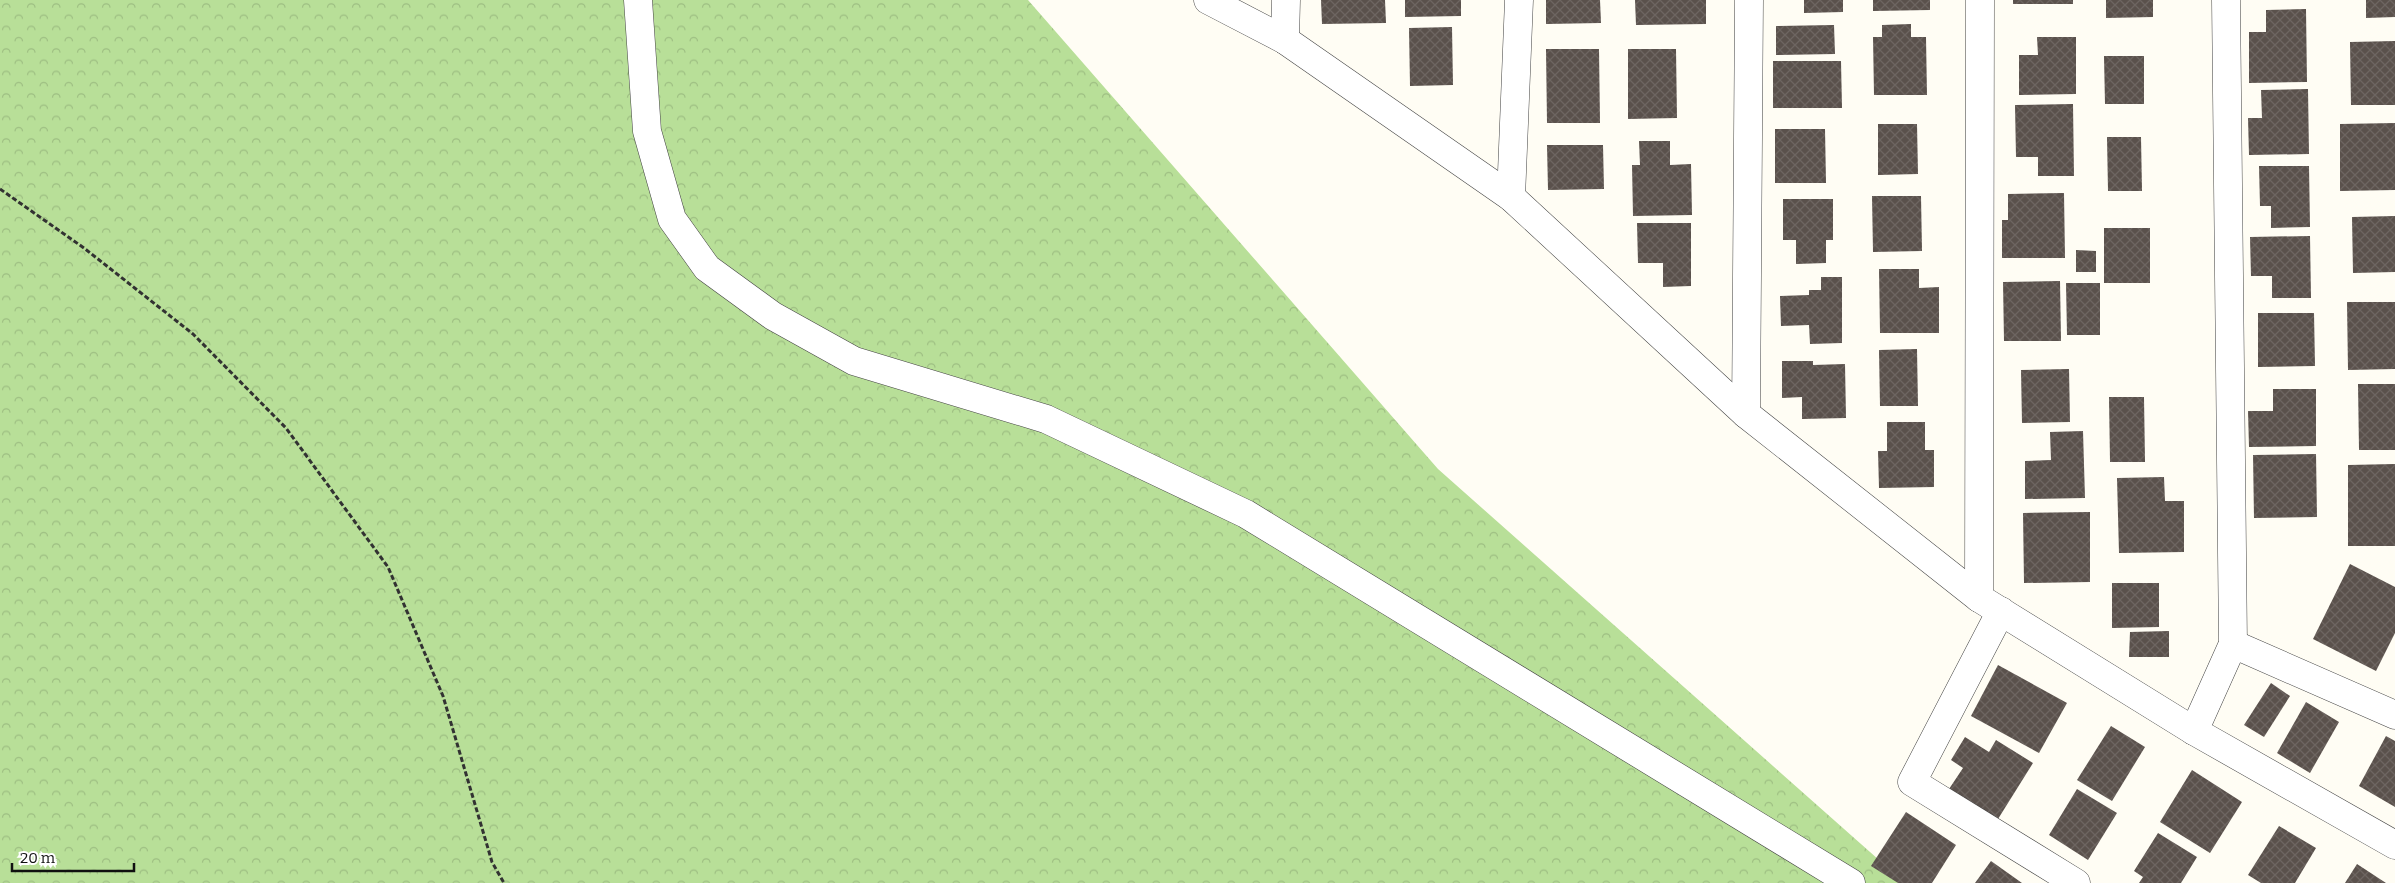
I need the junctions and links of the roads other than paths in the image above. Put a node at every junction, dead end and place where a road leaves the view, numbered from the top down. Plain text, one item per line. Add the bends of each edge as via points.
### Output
1 (638, 0) edge
2 (1208, 0) edge
3 (1286, 0) edge
4 (1519, 0) edge
5 (1749, 0) edge
6 (1980, 0) edge
7 (2226, 0) edge
8 (1285, 40) junction
9 (1511, 197) junction
10 (1746, 414) junction
11 (1990, 605) junction
12 (2233, 644) junction
13 (2395, 715) edge
14 (2194, 731) junction
15 (2395, 845) edge
16 (1851, 883) edge
17 (2076, 883) edge

1 - 16 street via 647,131 672,218 714,274 773,316 854,361 1046,418 1246,514
2 - 8 street
3 - 8 street
4 - 9 street
5 - 10 street
6 - 11 street
7 - 12 street
8 - 9 street
9 - 10 street
10 - 11 street
11 - 14 street
11 - 17 street via 1912,782
12 - 13 street
12 - 14 street
14 - 15 street

